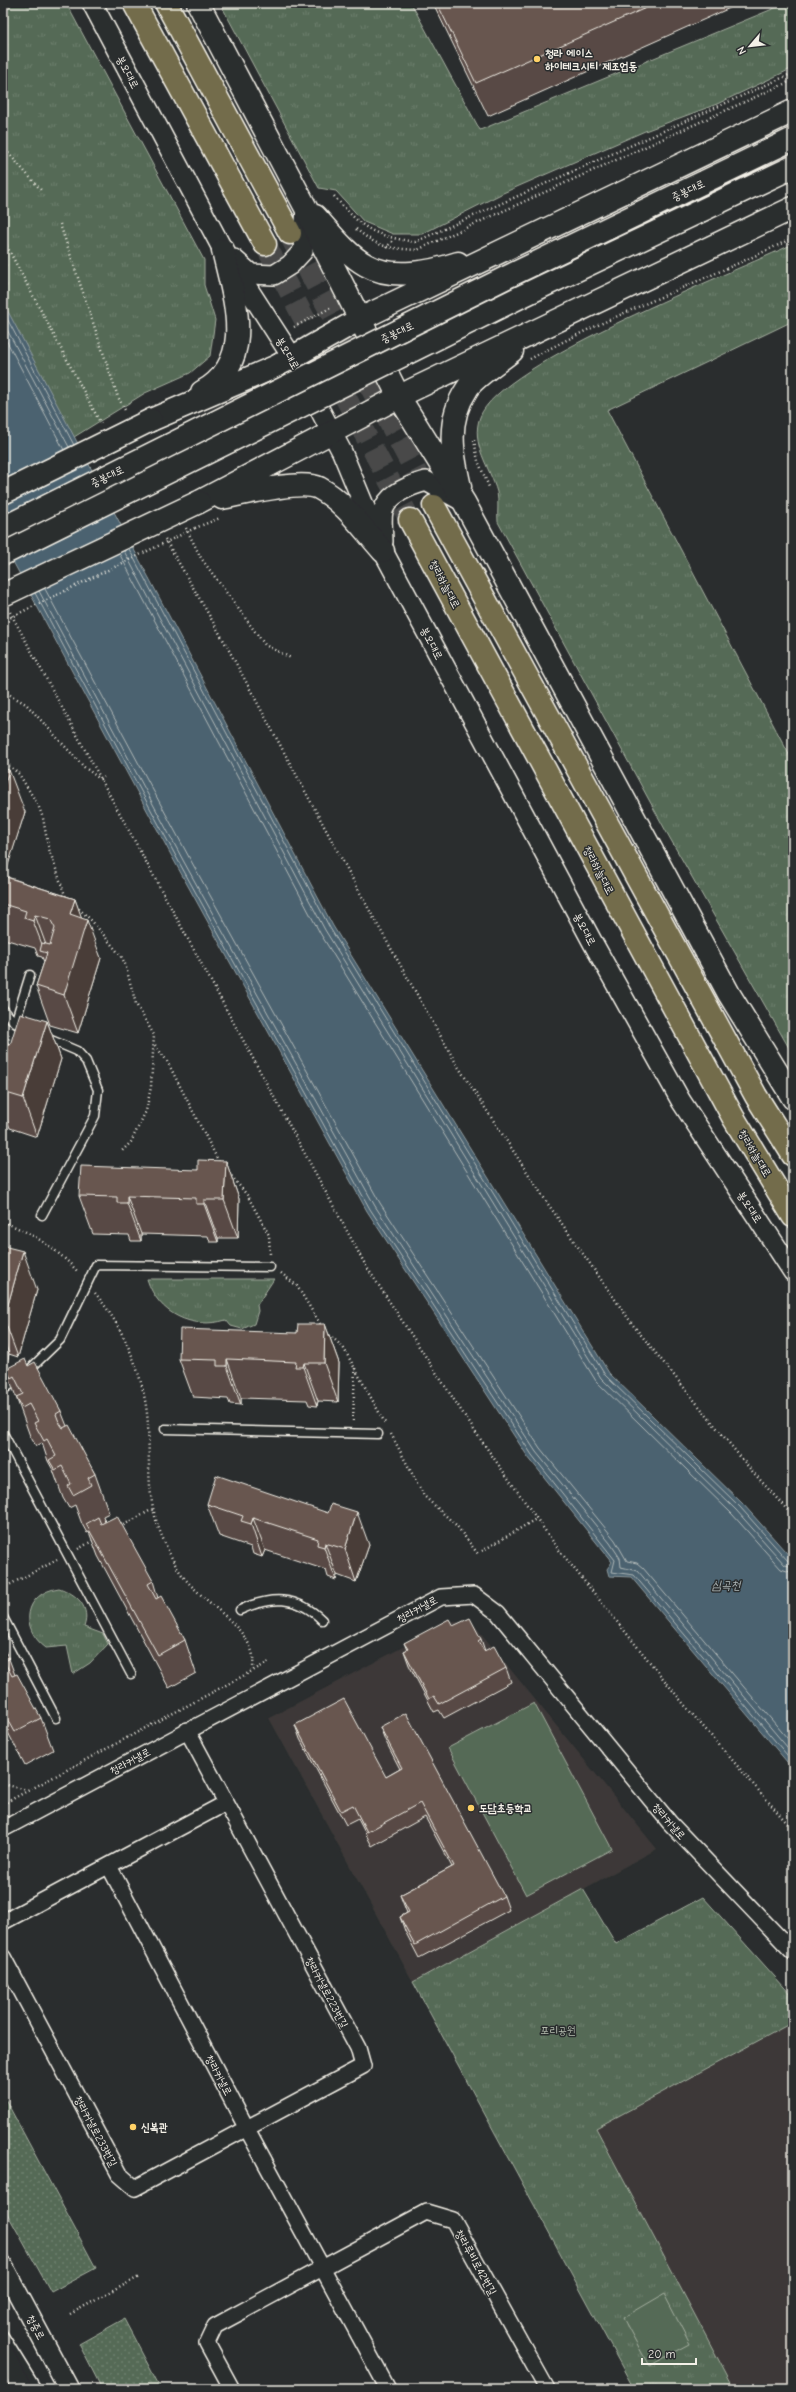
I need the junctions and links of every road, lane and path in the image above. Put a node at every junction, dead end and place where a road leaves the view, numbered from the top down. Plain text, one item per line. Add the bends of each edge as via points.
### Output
1 (92, 3) edge
2 (134, 3) edge
3 (166, 3) edge
4 (198, 3) edge
5 (793, 73) edge
6 (793, 80) edge
7 (793, 111) edge
8 (793, 139) edge
9 (3, 147) edge
10 (793, 167) edge
11 (41, 190) dead end
12 (334, 196) dead end
13 (306, 208) junction
14 (793, 208) edge
15 (60, 224) dead end
16 (354, 228) dead end
17 (290, 233) tunnel mouth
18 (394, 238) junction
19 (793, 238) edge
20 (3, 239) edge
21 (265, 244) tunnel mouth
22 (513, 246) junction
23 (386, 248) junction
24 (223, 250) junction
25 (338, 304) dead end
26 (360, 319) junction
27 (544, 326) junction
28 (294, 328) dead end
29 (292, 357) junction
30 (526, 362) dead end
31 (399, 397) junction
32 (125, 411) dead end
33 (151, 420) junction
34 (104, 430) dead end
35 (332, 433) junction
36 (473, 435) dead end
37 (489, 487) dead end
38 (3, 493) edge
39 (199, 502) junction
40 (464, 502) junction
41 (434, 506) tunnel mouth
42 (410, 520) tunnel mouth
43 (184, 524) dead end
44 (3, 528) edge
45 (195, 528) dead end
46 (164, 537) dead end
47 (383, 551) junction
48 (3, 554) edge
49 (5, 601) edge
50 (3, 620) edge
51 (291, 658) dead end
52 (3, 691) edge
53 (3, 760) edge
54 (104, 777) dead end
55 (100, 779) junction
56 (58, 898) edge
57 (66, 898) junction
58 (30, 975) dead end
59 (3, 1009) edge
60 (15, 1023) junction
61 (155, 1045) junction
62 (5, 1050) edge
63 (793, 1098) edge
64 (121, 1152) dead end
65 (793, 1155) edge
66 (222, 1166) edge
67 (227, 1171) edge
68 (42, 1215) dead end
69 (793, 1216) edge
70 (3, 1222) edge
71 (270, 1267) junction
72 (793, 1272) edge
73 (88, 1284) junction
74 (355, 1368) junction
75 (3, 1377) edge
76 (10, 1385) junction
77 (3, 1390) edge
78 (165, 1429) dead end
79 (3, 1433) edge
80 (352, 1433) junction
81 (378, 1434) dead end
82 (793, 1516) edge
83 (536, 1519) junction
84 (482, 1551) dead end
85 (478, 1554) dead end
86 (240, 1610) dead end
87 (3, 1618) edge
88 (322, 1620) dead end
89 (271, 1661) dead end
90 (253, 1670) junction
91 (131, 1674) dead end
92 (56, 1718) dead end
93 (187, 1730) junction
94 (3, 1779) edge
95 (27, 1791) junction
96 (226, 1803) junction
97 (3, 1804) edge
98 (3, 1829) edge
99 (793, 1830) edge
100 (109, 1866) junction
101 (3, 1922) edge
102 (793, 1952) edge
103 (3, 1957) edge
104 (246, 2127) junction
105 (3, 2266) edge
106 (323, 2267) junction
107 (139, 2277) dead end
108 (70, 2314) dead end
109 (3, 2334) edge
110 (46, 2346) junction
111 (3, 2350) edge
112 (22, 2389) edge
113 (37, 2389) edge
114 (60, 2389) edge
115 (69, 2389) edge
116 (232, 2389) edge
117 (388, 2389) edge
118 (547, 2389) edge

1 - 24 street, 봉오대로
2 - 21 highway
3 - 17 highway
4 - 13 main road
5 - 18 path via 428,237 415,242
6 - 23 path via 417,250
7 - 22 main road
8 - 44 main road, 중봉대로, bridge via 507,277
9 - 11 path
10 - 48 main road, bridge via 518,298
12 - 18 path via 358,222 384,237
13 - 22 main road via 366,265 393,273 441,268
13 - 24 street via 303,251 290,265 274,275 251,274
13 - 26 main road
14 - 27 main road
15 - 32 path via 115,390
16 - 23 path
18 - 23 path
19 - 30 path via 748,260 697,280
20 - 34 path
22 - 26 main road
24 - 29 street, 봉오대로
24 - 33 main road via 239,322 235,353 222,377 205,391
25 - 28 path
26 - 29 main road
26 - 31 main road
27 - 31 main road
27 - 40 main road via 467,388 456,412 451,433
29 - 33 main road
29 - 35 street, 봉오대로
31 - 35 main road
31 - 40 main road
33 - 38 main road, bridge
35 - 39 main road
35 - 47 street, 봉오대로
36 - 37 path via 478,461
39 - 47 main road via 294,485 318,488 348,510
39 - 49 main road, bridge
40 - 47 street via 426,481 409,486 395,496 383,510
40 - 63 main road via 729,994
41 - 65 highway via 756,1096
42 - 69 highway, 청라하늘대로 via 732,1117
43 - 51 path via 202,558 265,645
45 - 50 path, bridge
46 - 82 path via 461,1071 548,1204 633,1325 751,1470
47 - 72 street, 봉오대로 via 593,943 678,1094
49 - 55 path
52 - 55 path via 26,704 84,767
53 - 57 path via 19,774 38,805 48,846
54 - 55 path
55 - 83 path via 366,1266
56 - 57 path
57 - 61 path via 92,921 121,956 132,992 154,1035
58 - 60 lane
59 - 60 lane
60 - 62 path
60 - 68 lane via 77,1051 86,1061 98,1090 95,1116
61 - 64 path via 146,1111 131,1142
61 - 66 path via 167,1061
67 - 71 path via 247,1195 269,1235
70 - 73 path via 31,1233 49,1245
71 - 73 lane via 96,1265
71 - 74 path via 298,1286 321,1326 343,1347
73 - 76 lane via 60,1340 48,1354
73 - 90 path via 116,1323 139,1378 148,1425 149,1488 156,1522 186,1580 241,1632 253,1653
74 - 80 path
74 - 85 path via 400,1446 421,1490 456,1526
75 - 76 lane
76 - 77 lane
78 - 80 lane
79 - 91 lane
80 - 81 lane
83 - 84 path
83 - 99 path via 626,1635
86 - 88 lane via 256,1602 275,1599 307,1608
87 - 92 lane
89 - 90 path
90 - 95 path
93 - 96 street, 청라커낼로223번길
93 - 98 street, 청라커낼로
93 - 102 street, 청라커낼로 via 442,1596 474,1594 498,1613 670,1823
94 - 95 path via 7,1785
95 - 97 path
96 - 100 street
96 - 104 street, 청라커낼로223번길 via 358,2048 363,2066
100 - 101 street
100 - 104 street, 청라커낼로
103 - 104 street, 청라커낼로233번길 via 119,2174 135,2188
104 - 106 street, 청라커낼로
105 - 110 street, 청중로
106 - 116 street, 청라루비로42번길 via 215,2326 207,2343
106 - 117 street
106 - 118 street, 청라루비로42번길 via 426,2212 453,2220
107 - 108 path
109 - 113 lane
110 - 114 lane
110 - 115 street, 청중로
111 - 112 street

